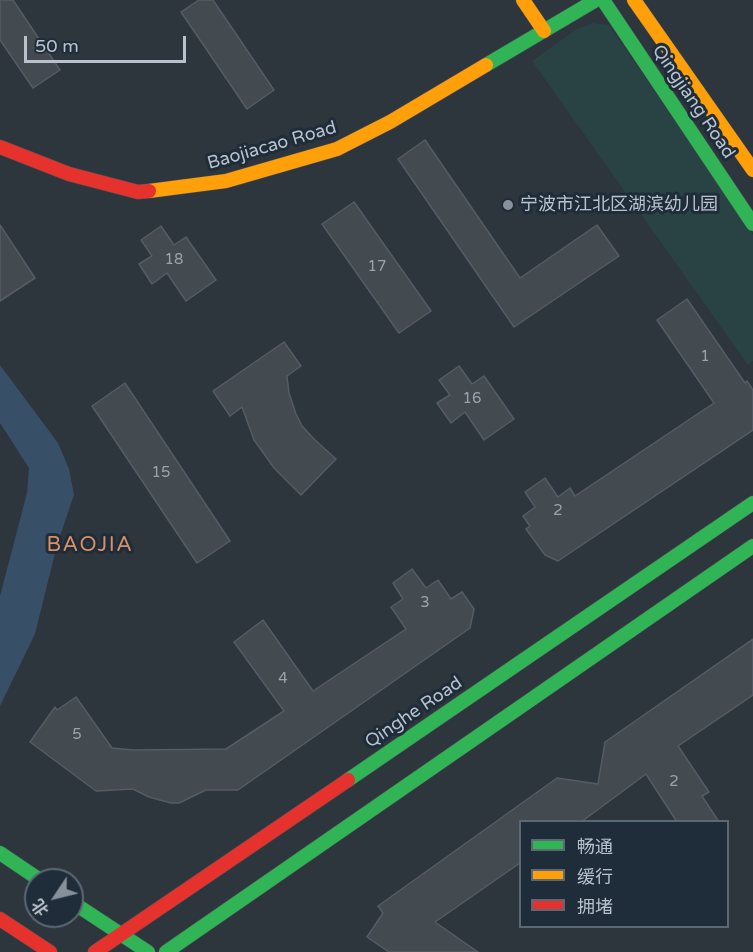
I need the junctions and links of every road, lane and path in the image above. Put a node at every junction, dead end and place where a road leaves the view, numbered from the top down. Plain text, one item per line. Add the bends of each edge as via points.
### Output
1 (523, 0) edge
2 (596, 0) edge
3 (603, 0) edge
4 (634, 0) edge
5 (544, 31) junction
6 (0, 147) edge
7 (753, 170) edge
8 (753, 224) edge
9 (753, 503) edge
10 (753, 546) edge
11 (0, 853) edge
12 (24, 869) edge
13 (84, 910) edge
14 (0, 919) edge
15 (121, 935) junction
16 (50, 952) edge
17 (95, 952) edge
18 (148, 952) edge
19 (166, 952) edge

1 - 5 main road
2 - 5 main road, Baojiacao Road
3 - 8 main road, Qingjiang Road
4 - 7 main road, Qingjiang Road
5 - 6 main road, Baojiacao Road via 337,149 226,182 138,192 69,174
9 - 15 main road, Qinghe Road
10 - 19 main road
11 - 12 main road
13 - 15 main road
14 - 16 main road
15 - 17 main road, Qinghe Road
15 - 18 main road

